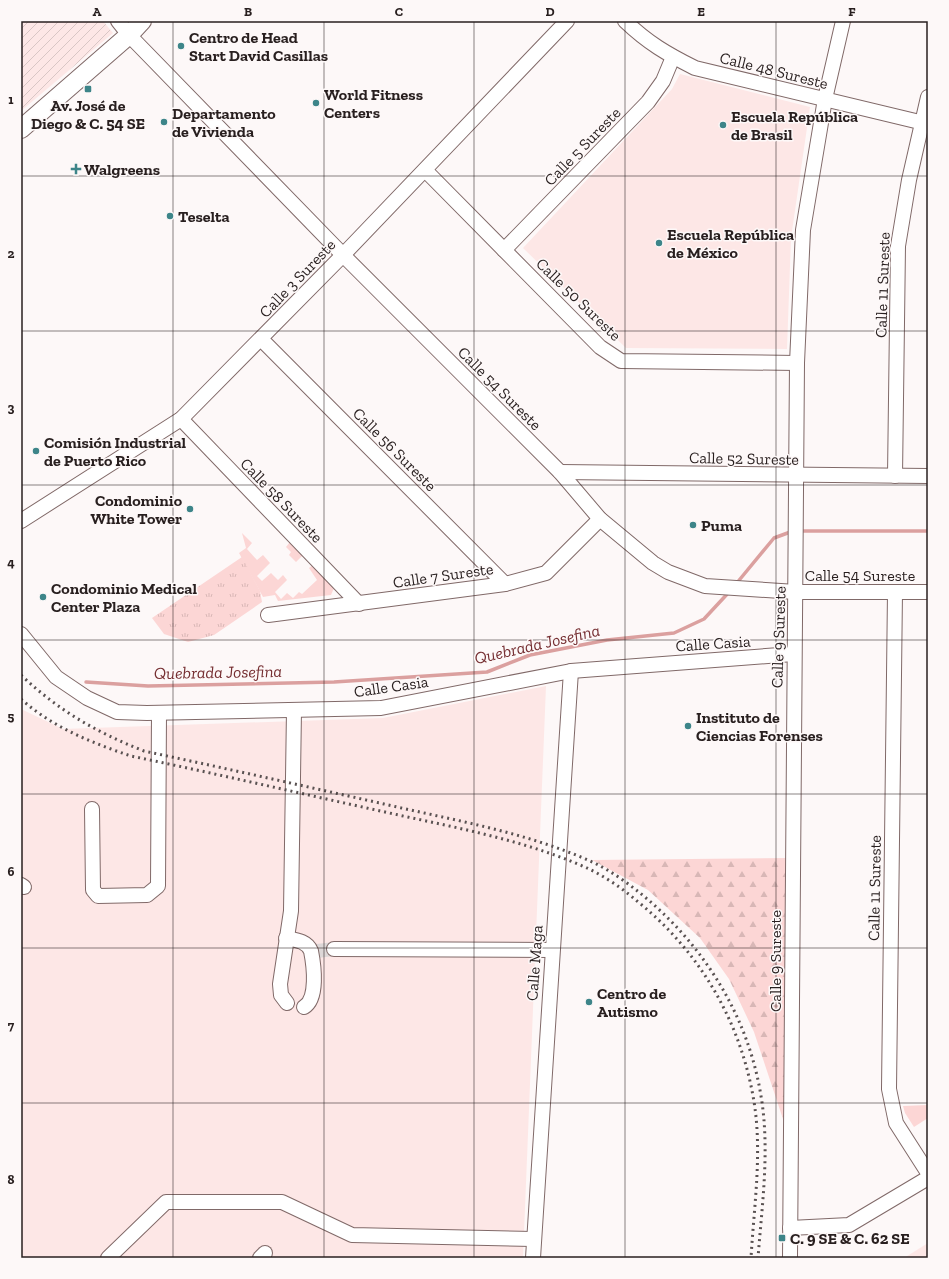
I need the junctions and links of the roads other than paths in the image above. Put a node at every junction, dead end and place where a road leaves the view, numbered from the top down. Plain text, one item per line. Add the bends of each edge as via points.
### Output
1 (118, 21) edge
2 (142, 21) edge
3 (567, 21) edge
4 (625, 21) edge
5 (843, 21) edge
6 (129, 35) junction
7 (673, 57) junction
8 (928, 97) edge
9 (825, 99) junction
10 (925, 123) edge
11 (21, 129) edge
12 (425, 170) junction
13 (504, 250) junction
14 (343, 255) junction
15 (261, 339) junction
16 (797, 363) junction
17 (181, 419) junction
18 (560, 472) junction
19 (797, 476) junction
20 (895, 476) junction
21 (928, 476) edge
22 (600, 519) junction
23 (21, 521) edge
24 (505, 584) junction
25 (796, 592) junction
26 (895, 592) junction
27 (928, 592) edge
28 (359, 604) junction
29 (268, 615) dead end
30 (21, 634) edge
31 (793, 654) junction
32 (570, 671) junction
33 (294, 710) junction
34 (159, 713) junction
35 (92, 809) dead end
36 (286, 938) junction
37 (334, 949) tunnel mouth
38 (552, 950) junction
39 (287, 1003) dead end
40 (304, 1007) dead end
41 (928, 1173) edge
42 (928, 1178) edge
43 (790, 1228) junction
44 (533, 1239) junction
45 (108, 1258) edge
46 (533, 1258) edge
47 (790, 1258) edge

1 - 6 street, Calle 54 Sureste
2 - 6 main road
3 - 12 street, Calle 3 Sureste
4 - 7 street, Calle 48 Sureste via 643,39
5 - 9 street, Calle 9 Sureste
6 - 11 main road
6 - 14 street, Calle 54 Sureste
7 - 9 street, Calle 48 Sureste via 695,68
7 - 13 street, Calle 5 Sureste via 663,81 648,102
8 - 10 street, Calle 11 Sureste
9 - 10 street, Calle 48 Sureste
9 - 16 street, Calle 9 Sureste via 803,230
10 - 20 street, Calle 11 Sureste via 909,180 898,246
12 - 13 street, Calle 50 Sureste
12 - 14 street, Calle 3 Sureste
13 - 16 street, Calle 50 Sureste via 600,347 621,361
14 - 15 street, Calle 3 Sureste
14 - 18 street, Calle 54 Sureste
15 - 17 street, Calle 3 Sureste
15 - 24 street, Calle 56 Sureste
16 - 19 street, Calle 9 Sureste
17 - 23 street, Calle 3 Sureste
17 - 28 street, Calle 58 Sureste
18 - 19 street, Calle 52 Sureste
18 - 22 street, Calle 54 Sureste
19 - 20 street, Calle 52 Sureste
19 - 25 street, Calle 9 Sureste
20 - 21 street, Calle 52 Sureste
22 - 24 street, Calle 7 Sureste via 546,573
22 - 25 street, Calle 54 Sureste via 640,554 668,572 705,586
24 - 28 street, Calle 7 Sureste
25 - 26 street, Calle 54 Sureste
25 - 31 street, Calle 9 Sureste
26 - 27 street, Calle 54 Sureste
26 - 41 street, Calle 11 Sureste via 889,1089 896,1123
28 - 29 street, Calle 7 Sureste
30 - 34 street, Calle Casia via 56,677 87,698 117,712
31 - 32 street, Calle Casia
31 - 43 street, Calle 9 Sureste
32 - 33 street, Calle Casia via 381,708
32 - 38 street, Calle Maga
33 - 34 street, Calle Casia
33 - 36 street via 291,911
34 - 35 street via 158,886 153,892 147,895 95,894
36 - 39 street via 280,984 281,995
36 - 40 street via 304,942 314,951 313,994 309,1004
37 - 38 street
38 - 44 street, Calle Maga
42 - 43 street via 849,1225
43 - 47 street, Calle 9 Sureste
44 - 45 street via 352,1235 282,1202 166,1202
44 - 46 street, Calle Maga

